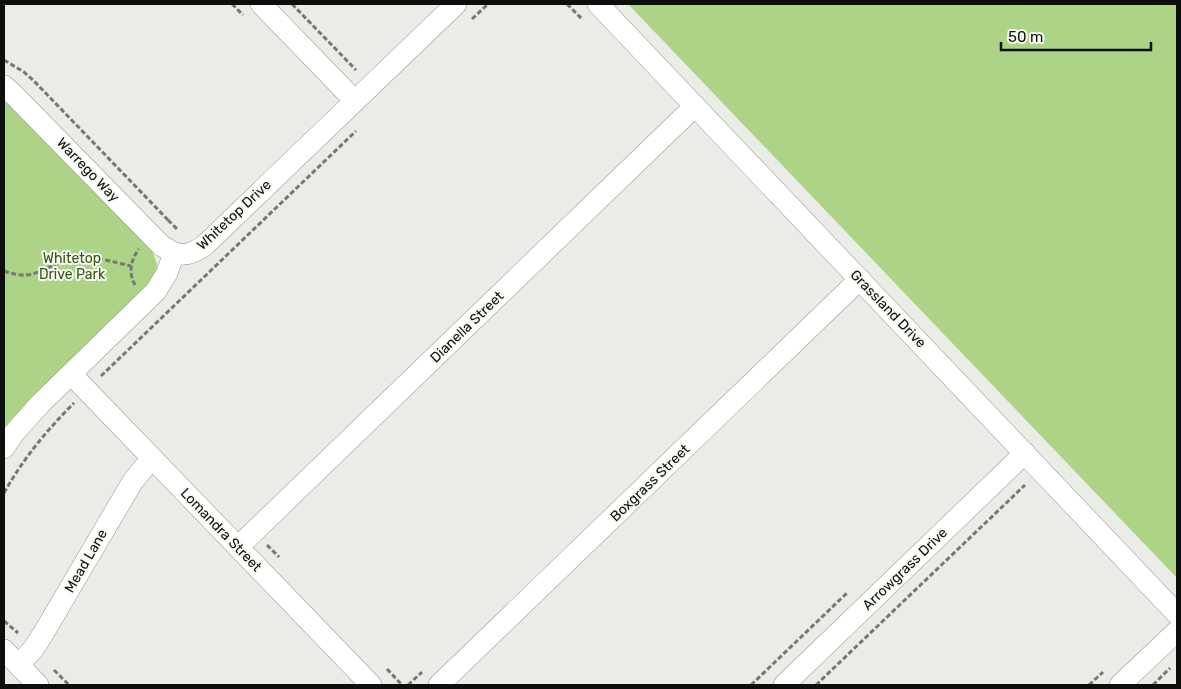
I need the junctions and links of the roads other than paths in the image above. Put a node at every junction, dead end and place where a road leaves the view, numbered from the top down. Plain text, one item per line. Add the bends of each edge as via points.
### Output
1 (261, 4) edge
2 (456, 4) edge
3 (598, 4) edge
4 (4, 86) edge
5 (355, 101) junction
6 (695, 106) junction
7 (174, 253) junction
8 (860, 279) junction
9 (71, 374) junction
10 (4, 448) edge
11 (1025, 453) junction
12 (152, 458) junction
13 (238, 547) junction
14 (1177, 614) edge
15 (1177, 631) edge
16 (4, 650) edge
17 (19, 665) junction
18 (38, 685) edge
19 (371, 685) edge
20 (439, 685) edge
21 (784, 685) edge
22 (1122, 685) edge

1 - 5 street
2 - 5 street, Whitetop Drive
3 - 6 street, Grassland Drive
4 - 7 street, Warrego Way via 152,236
5 - 7 street, Whitetop Drive via 206,244 190,254
6 - 8 street, Grassland Drive
6 - 13 street, Dianella Street
7 - 9 street via 156,291
8 - 11 street, Grassland Drive
8 - 20 street, Boxgrass Street
9 - 10 street via 25,420
9 - 12 street, Lomandra Street
11 - 14 street, Grassland Drive
11 - 21 street, Arrowgrass Drive
12 - 13 street, Lomandra Street
12 - 17 street, Mead Lane via 132,481 43,634
13 - 19 street, Lomandra Street
15 - 22 street
16 - 17 street
17 - 18 street

